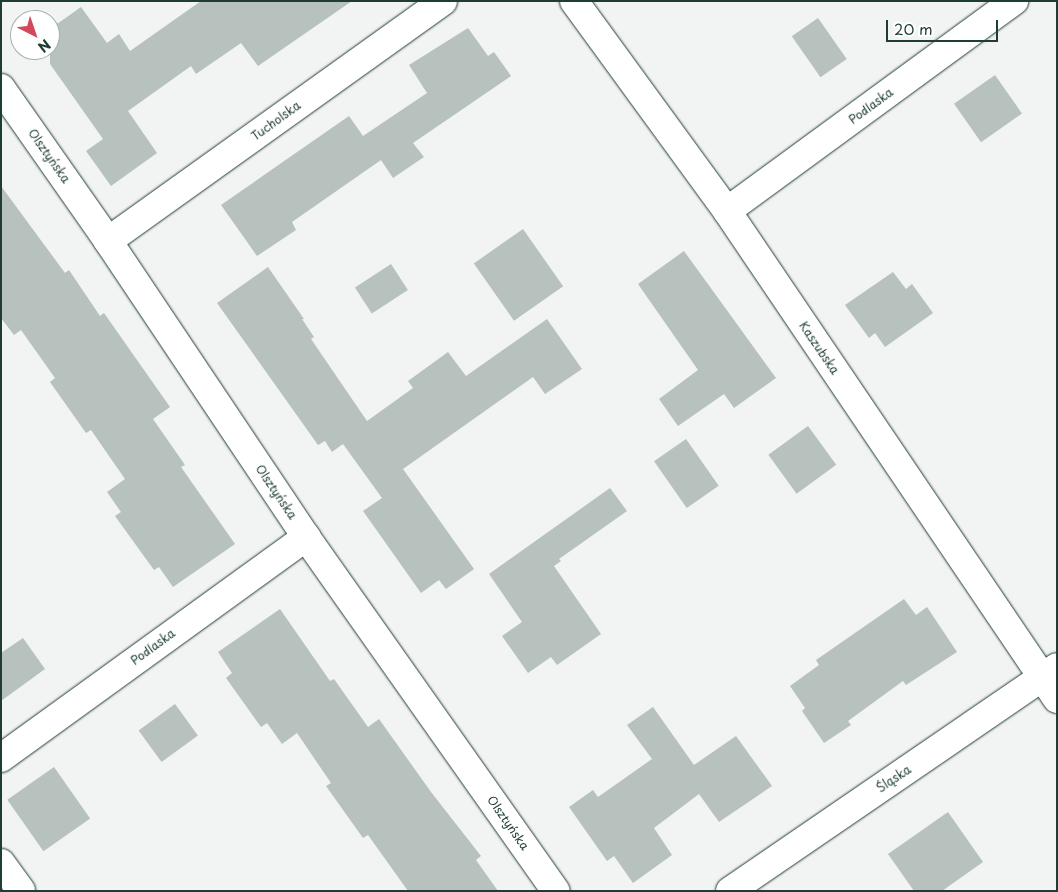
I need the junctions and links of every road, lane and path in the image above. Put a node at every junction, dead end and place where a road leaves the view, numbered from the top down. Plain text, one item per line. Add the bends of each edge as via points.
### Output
1 (443, 1) edge
2 (574, 1) edge
3 (1014, 1) edge
4 (1, 88) edge
5 (727, 211) junction
6 (108, 241) junction
7 (306, 537) junction
8 (1052, 681) edge
9 (1, 758) edge
10 (1, 863) edge
11 (20, 891) edge
12 (556, 891) edge
13 (730, 891) edge

1 - 6 street, Tucholska
2 - 5 street, Kaszubska
3 - 5 street, Podlaska
4 - 6 street, Olsztyńska
5 - 8 street, Kaszubska
6 - 7 street, Olsztyńska
7 - 9 street, Podlaska
7 - 12 street, Olsztyńska
8 - 13 street, Śląska
10 - 11 street

